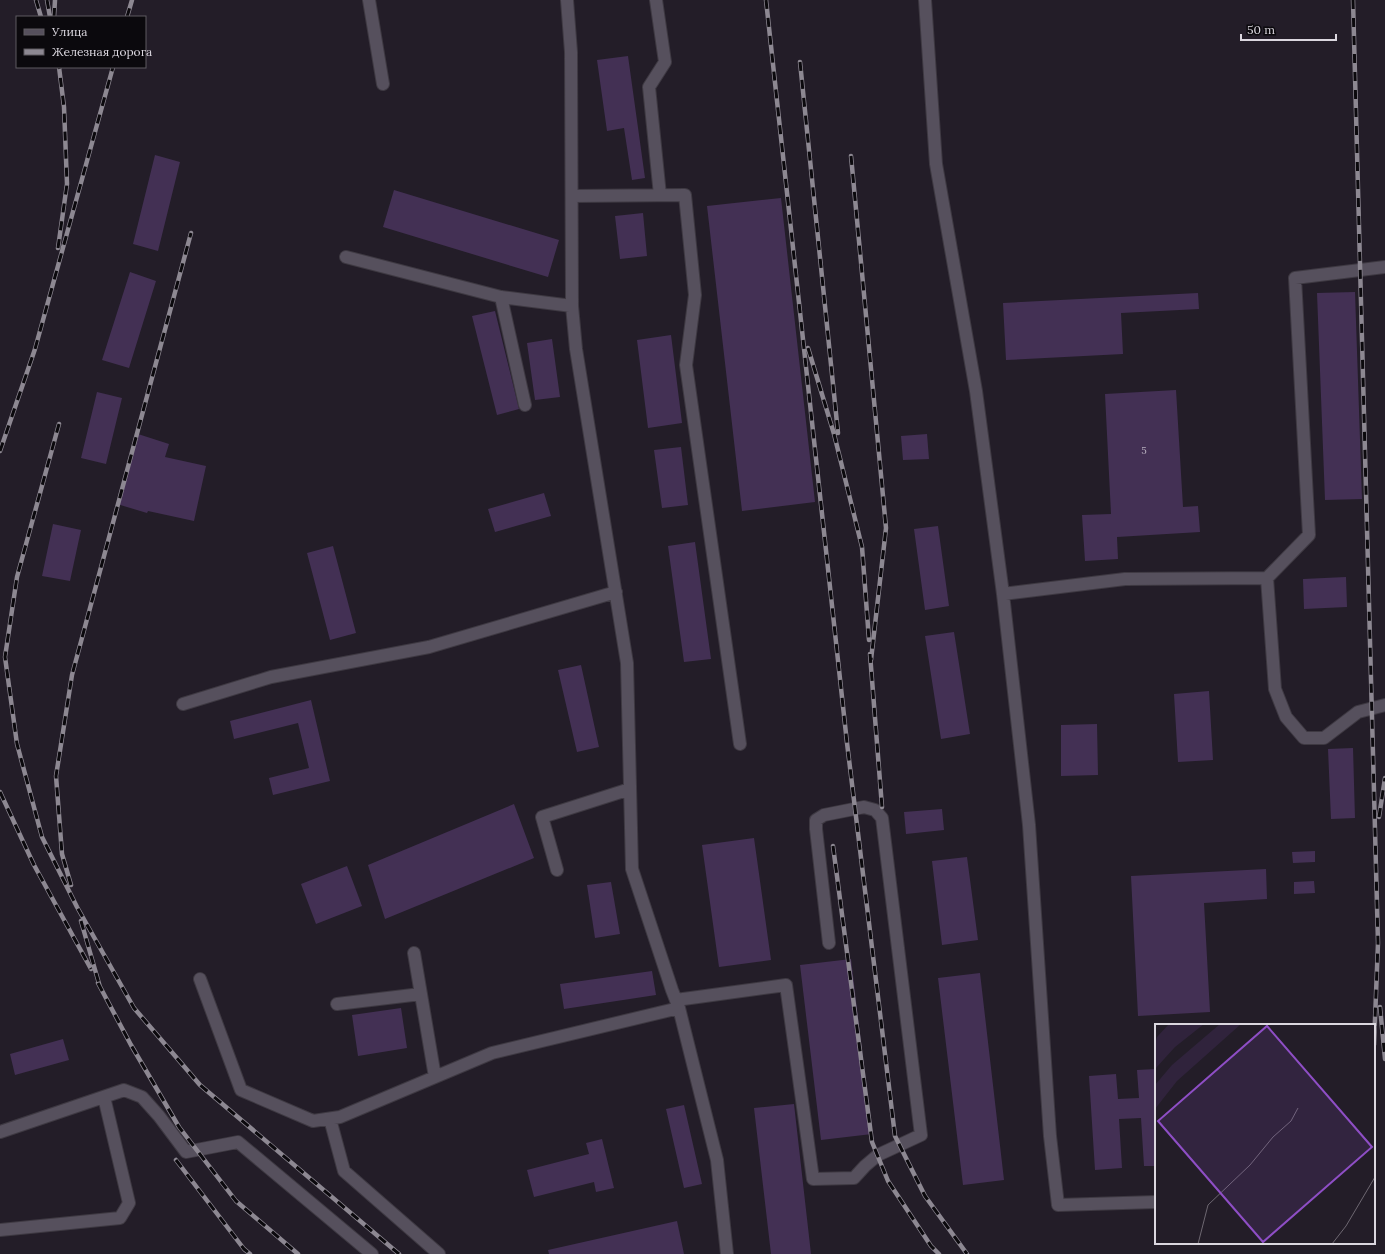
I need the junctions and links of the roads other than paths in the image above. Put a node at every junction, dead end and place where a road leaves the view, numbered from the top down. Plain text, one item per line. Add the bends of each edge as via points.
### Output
1 (369, 0) edge
2 (567, 0) edge
3 (656, 0) edge
4 (925, 0) edge
5 (383, 84) dead end
6 (660, 195) junction
7 (572, 196) junction
8 (346, 257) dead end
9 (1385, 267) edge
10 (501, 296) junction
11 (572, 306) junction
12 (525, 405) dead end
13 (1267, 578) junction
14 (616, 592) junction
15 (1003, 594) junction
16 (183, 704) dead end
17 (1385, 705) edge
18 (740, 744) dead end
19 (630, 788) junction
20 (557, 870) dead end
21 (829, 943) dead end
22 (414, 953) dead end
23 (200, 979) dead end
24 (421, 994) junction
25 (676, 999) junction
26 (337, 1004) dead end
27 (435, 1077) junction
28 (104, 1097) junction
29 (330, 1119) junction
30 (0, 1132) edge
31 (1155, 1202) edge
32 (0, 1230) edge
33 (372, 1254) edge
34 (439, 1254) edge
35 (727, 1254) edge

1 - 5 street
2 - 7 street via 571,52
3 - 6 street via 665,62 649,87
4 - 15 street via 936,164 976,391
6 - 7 street
6 - 18 street via 685,195 695,295 686,365
7 - 11 street
8 - 10 street
9 - 13 street via 1295,278 1308,535
10 - 11 street
10 - 12 street
11 - 14 street via 576,349
13 - 15 street via 1125,579
13 - 17 street via 1275,689 1286,717 1304,738 1324,738 1358,712
14 - 16 street via 429,647 271,677
14 - 19 street via 627,663
15 - 31 street via 1029,825 1050,1136 1058,1205
19 - 20 street via 542,817
19 - 25 street via 632,869
21 - 25 street via 816,820 824,815 864,807 875,810 882,818 922,1134 878,1156 854,1178 813,1179 786,985
22 - 24 street
23 - 29 street via 241,1090 313,1121
24 - 26 street
24 - 27 street
25 - 27 street via 492,1053
25 - 35 street via 716,1160
27 - 29 street
28 - 30 street
28 - 32 street via 129,1203 120,1218
28 - 33 street via 124,1090 142,1097 186,1152 238,1142
29 - 34 street via 344,1171

